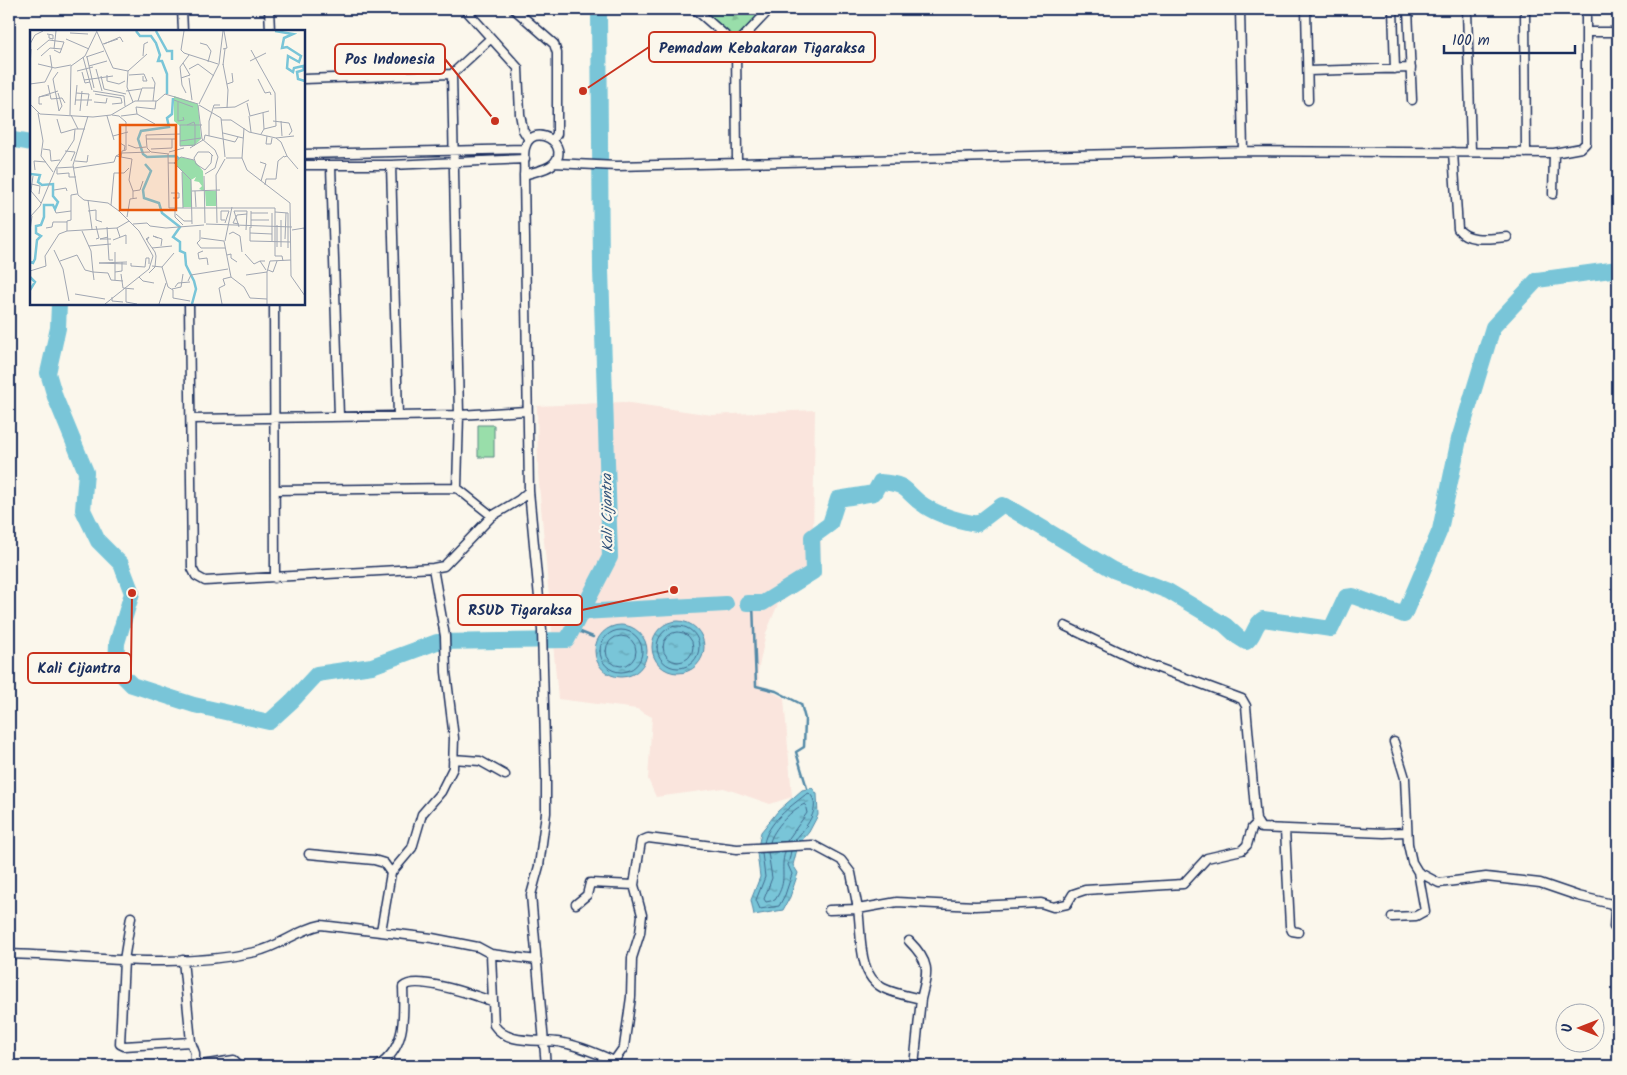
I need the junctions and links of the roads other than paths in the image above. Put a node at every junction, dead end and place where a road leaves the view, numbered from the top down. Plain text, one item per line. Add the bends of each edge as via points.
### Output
1 (182, 9) edge
2 (269, 9) edge
3 (464, 9) edge
4 (514, 9) edge
5 (695, 9) edge
6 (770, 9) edge
7 (1240, 9) edge
8 (1306, 9) edge
9 (1393, 9) edge
10 (1408, 9) edge
11 (1467, 9) edge
12 (1525, 9) edge
13 (1586, 9) edge
14 (183, 30) edge
15 (270, 30) edge
16 (1587, 32) junction
17 (1618, 32) edge
18 (490, 39) junction
19 (736, 45) junction
20 (1411, 68) junction
21 (1395, 69) junction
22 (1308, 71) junction
23 (452, 74) junction
24 (305, 79) edge
25 (1308, 100) dead end
26 (1412, 100) dead end
27 (529, 140) junction
28 (553, 140) junction
29 (524, 149) junction
30 (454, 151) junction
31 (1244, 151) junction
32 (1471, 151) junction
33 (1453, 152) junction
34 (1526, 153) junction
35 (1554, 153) junction
36 (305, 154) edge
37 (525, 159) junction
38 (737, 162) junction
39 (454, 163) junction
40 (554, 163) junction
41 (305, 165) edge
42 (391, 165) junction
43 (331, 166) junction
44 (524, 176) junction
45 (1553, 194) dead end
46 (1507, 237) dead end
47 (189, 305) edge
48 (274, 305) edge
49 (526, 411) junction
50 (459, 415) junction
51 (275, 416) junction
52 (339, 416) junction
53 (398, 416) junction
54 (191, 419) junction
55 (457, 488) junction
56 (275, 490) junction
57 (529, 491) junction
58 (492, 516) junction
59 (433, 568) junction
60 (275, 578) junction
61 (1065, 626) dead end
62 (1394, 742) dead end
63 (453, 759) junction
64 (505, 775) dead end
65 (1256, 823) junction
66 (1286, 830) junction
67 (1406, 832) junction
68 (309, 854) dead end
69 (1418, 872) junction
70 (391, 873) junction
71 (634, 885) junction
72 (1616, 903) edge
73 (576, 904) dead end
74 (858, 909) junction
75 (829, 910) dead end
76 (131, 917) dead end
77 (1392, 917) dead end
78 (1618, 929) edge
79 (381, 931) junction
80 (1298, 932) dead end
81 (909, 942) dead end
82 (9, 954) edge
83 (491, 954) junction
84 (124, 960) junction
85 (184, 960) junction
86 (537, 960) junction
87 (921, 999) junction
88 (492, 1001) junction
89 (543, 1040) junction
90 (191, 1042) junction
91 (613, 1064) edge
92 (845, 1064) dead end
93 (195, 1066) edge
94 (240, 1066) edge
95 (378, 1066) edge
96 (546, 1066) edge
97 (879, 1066) edge
98 (914, 1066) edge

1 - 14 street
2 - 15 street
3 - 18 street
4 - 28 street via 554,44 557,53 557,134
5 - 19 street
6 - 19 street
7 - 31 street
8 - 22 street
9 - 21 street
10 - 20 street
11 - 32 street
12 - 34 street
13 - 16 street
16 - 17 street
16 - 35 street via 1586,143 1581,148
18 - 23 street
18 - 27 street via 518,68 520,114
19 - 38 street
20 - 21 street
20 - 26 street
21 - 22 street
22 - 25 street
23 - 24 street
23 - 30 street
27 - 28 street via 536,135 545,135
27 - 29 street
28 - 40 street via 558,147
29 - 30 street
29 - 37 street
30 - 36 street
30 - 39 street
31 - 33 street
31 - 38 street
32 - 33 street
32 - 34 street
33 - 46 street via 1458,228 1463,235 1473,238
34 - 35 street
35 - 45 street
37 - 39 street
37 - 44 street
38 - 40 street via 610,166
39 - 42 street
39 - 50 street
40 - 44 street
41 - 43 street
42 - 43 street
42 - 53 street
43 - 52 street
44 - 49 street
47 - 54 street
48 - 51 street
49 - 50 street
49 - 57 street
50 - 53 street
50 - 55 street
51 - 52 street
51 - 54 street
51 - 56 street
52 - 53 street
54 - 60 street via 192,568 196,576 205,581
55 - 56 street
55 - 58 street
56 - 60 street
57 - 58 street
57 - 86 street via 542,630 546,813 539,866 531,894
58 - 59 street via 448,563
59 - 60 street
59 - 63 street via 445,636
61 - 65 street via 1134,659 1242,699 1246,706
62 - 67 street via 1405,778
63 - 64 street via 480,762
63 - 70 street via 449,778 422,814 412,848
65 - 66 street via 1264,829
65 - 74 street via 1242,850 1207,858 1183,884 1085,890 1073,894 1067,904 1053,907 1041,903 975,906 897,902
66 - 67 street
66 - 80 street via 1290,926 1292,931
67 - 69 street via 1412,862
68 - 70 street via 374,860 384,863
69 - 72 street via 1439,883 1486,877 1540,883 1578,896
69 - 77 street via 1425,911 1416,916
70 - 79 street
71 - 73 street via 590,883 587,895
71 - 74 street via 641,842 648,838 737,849 813,845 841,860 851,873
71 - 91 street via 642,915 640,933 632,958 631,998 624,1047
72 - 78 street via 1614,927
74 - 75 street
74 - 87 street via 865,966 870,976 882,988
76 - 84 street
79 - 83 street via 478,947
79 - 85 street via 321,925 256,952
81 - 87 street via 921,953 927,967
82 - 84 street
83 - 86 street
83 - 88 street
84 - 85 street
84 - 90 street via 120,1044
85 - 90 street
86 - 89 street
87 - 98 street
88 - 89 street via 494,1025 500,1033 522,1040
88 - 95 street via 410,982 403,987 404,1020 400,1039 391,1056
89 - 91 street via 594,1052
89 - 96 street
90 - 93 street
92 - 97 street
93 - 94 street via 234,1060

